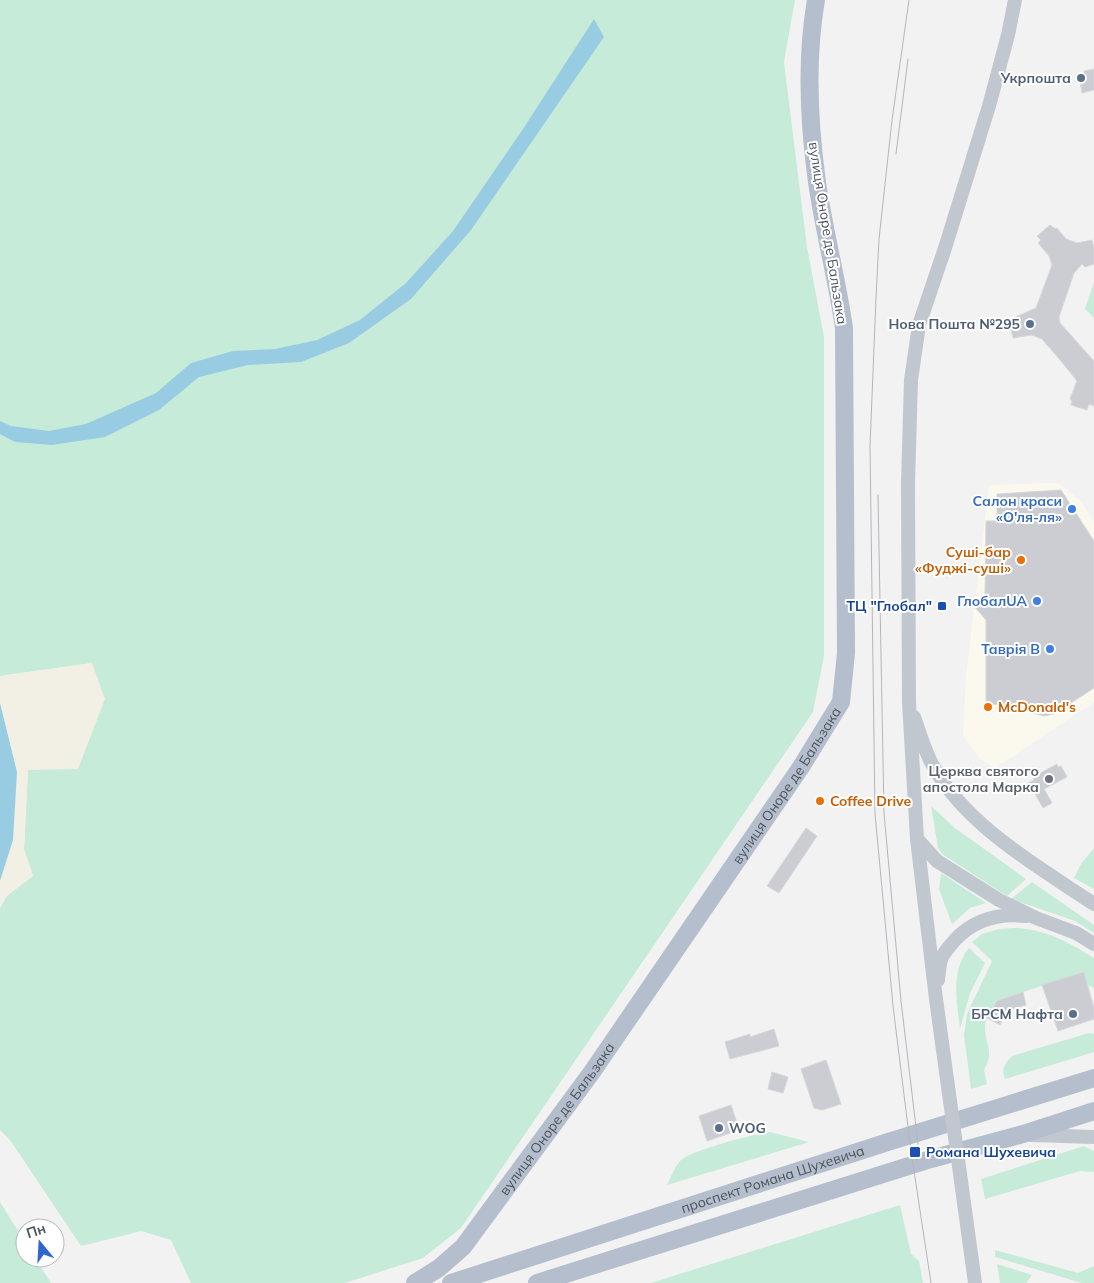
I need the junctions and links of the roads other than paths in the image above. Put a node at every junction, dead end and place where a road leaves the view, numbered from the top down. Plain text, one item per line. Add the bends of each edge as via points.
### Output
1 (816, 0) edge
2 (1015, 0) edge
3 (909, 702) junction
4 (917, 839) junction
5 (1094, 904) edge
6 (1036, 918) junction
7 (1094, 944) edge
8 (936, 999) junction
9 (1094, 1078) edge
10 (1094, 1110) edge
11 (1022, 1134) junction
12 (1094, 1137) edge
13 (605, 1261) junction
14 (414, 1283) edge
15 (451, 1283) edge
16 (537, 1283) edge
17 (582, 1283) edge
18 (976, 1283) edge

1 - 14 main road, вулиця Оноре де Бальзака via 810,30 811,130 817,183 844,328 846,654 841,702 779,800 529,1158 463,1247 439,1268
2 - 3 street via 989,106 919,325 914,350 908,483
3 - 4 street
3 - 5 street via 931,763 964,809
4 - 6 street via 936,861 998,900
4 - 8 street
6 - 7 street via 1076,933
6 - 8 street via 991,917 974,923 960,934 942,958
8 - 18 street, bridge
9 - 15 main road, проспект Романа Шухевича
10 - 11 main road, проспект Романа Шухевича
11 - 12 street
11 - 13 main road, проспект Романа Шухевича via 931,1159
13 - 16 main road, проспект Романа Шухевича
13 - 17 main road

